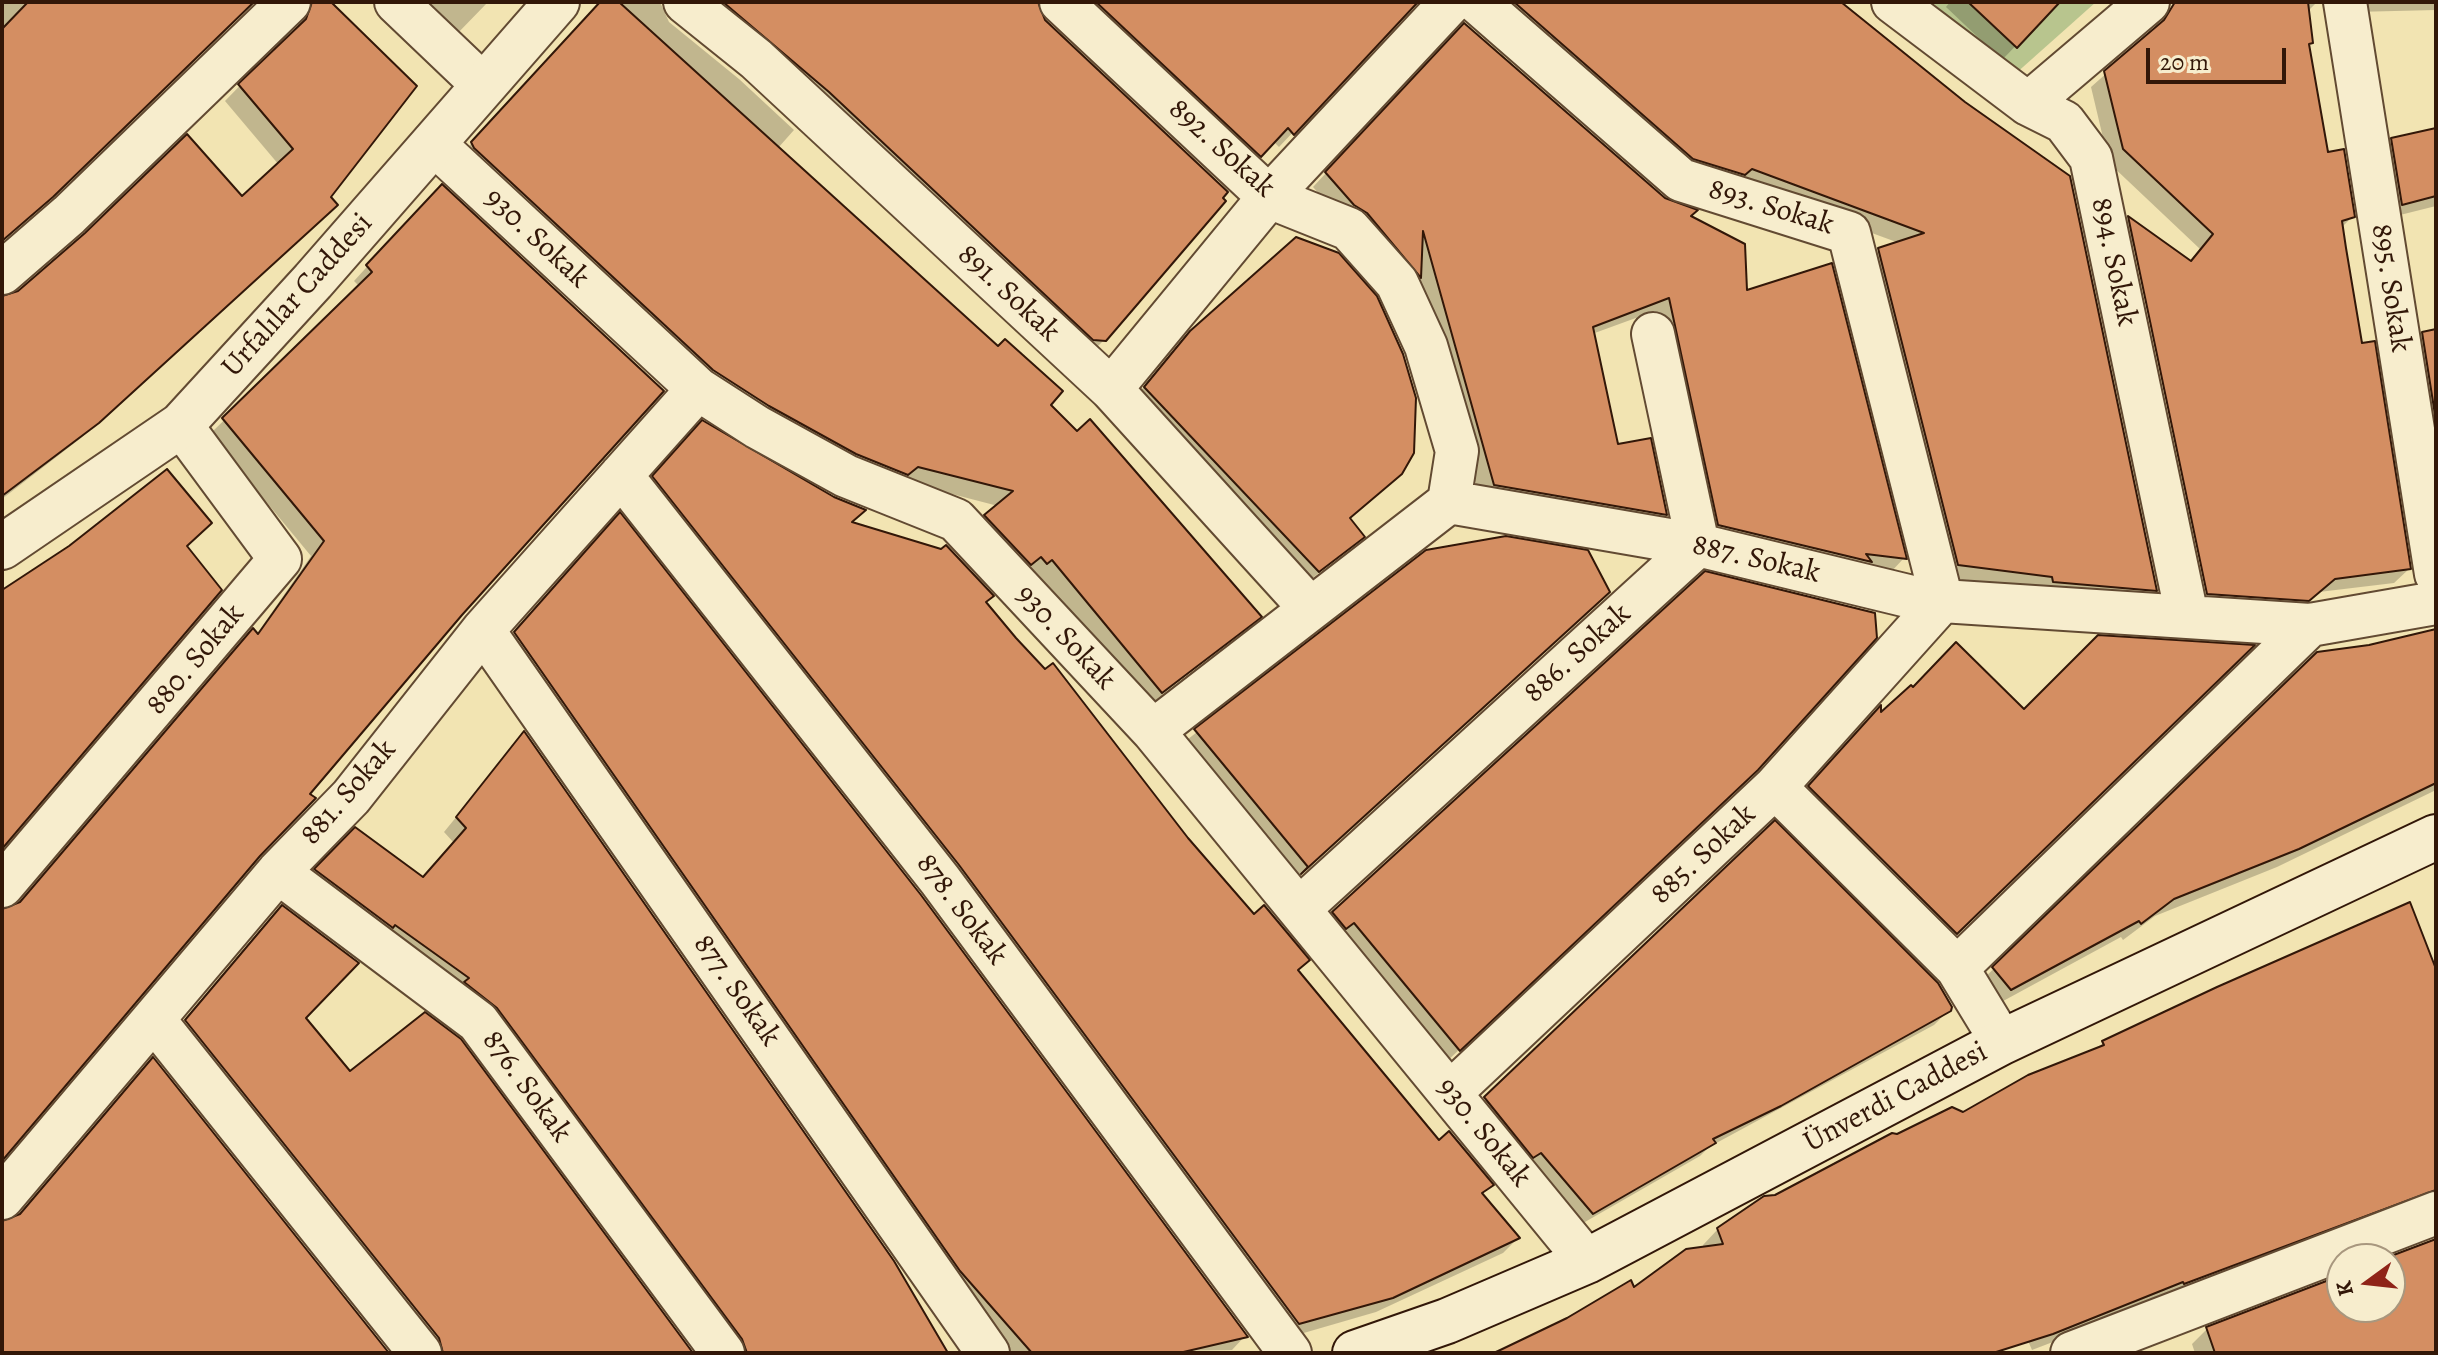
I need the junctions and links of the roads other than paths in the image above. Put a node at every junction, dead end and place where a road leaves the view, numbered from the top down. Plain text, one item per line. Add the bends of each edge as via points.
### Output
1 (289, 2) edge
2 (396, 2) edge
3 (557, 2) edge
4 (685, 2) edge
5 (1061, 2) edge
6 (1451, 2) edge
7 (1477, 2) edge
8 (1893, 2) edge
9 (2148, 2) edge
10 (2345, 2) edge
11 (483, 85) junction
12 (2028, 104) junction
13 (433, 143) junction
14 (1269, 197) junction
15 (2, 273) edge
16 (1653, 334) dead end
17 (698, 389) junction
18 (1111, 389) junction
19 (181, 425) junction
20 (621, 475) junction
21 (1449, 502) junction
22 (1698, 545) junction
23 (2, 547) edge
24 (2436, 574) edge
25 (1942, 601) junction
26 (2436, 603) edge
27 (1309, 607) junction
28 (2187, 616) junction
29 (2310, 625) junction
30 (483, 630) junction
31 (1153, 731) junction
32 (1775, 787) junction
33 (2436, 837) edge
34 (278, 872) junction
35 (2, 886) edge
36 (1299, 909) junction
37 (1957, 968) junction
38 (155, 1021) junction
39 (2002, 1042) junction
40 (1450, 1093) junction
41 (2, 1198) edge
42 (2436, 1213) edge
43 (1587, 1261) junction
44 (420, 1353) edge
45 (723, 1353) edge
46 (988, 1353) edge
47 (1290, 1353) edge
48 (1355, 1353) edge
49 (2072, 1353) edge

1 - 15 street
2 - 11 street
3 - 11 main road, Urfalılar Caddesi
4 - 18 street, 891. Sokak via 756,59
5 - 14 street, 892. Sokak
6 - 14 street
7 - 25 street, 893. Sokak via 1681,180 1849,233
8 - 12 street, 894. Sokak
9 - 12 street
10 - 24 street, 895. Sokak
11 - 13 main road, Urfalılar Caddesi
12 - 28 street, 894. Sokak via 2064,122 2091,158
13 - 17 street, 930. Sokak
13 - 19 main road, Urfalılar Caddesi
14 - 18 street
14 - 21 street, 892. Sokak via 1349,229 1397,283 1426,346 1457,451
16 - 22 street
17 - 20 street, 881. Sokak
17 - 31 street, 930. Sokak via 846,476 956,520
18 - 27 street, 891. Sokak
19 - 23 main road, Urfalılar Caddesi
19 - 35 street, 880. Sokak via 280,559
20 - 30 street, 881. Sokak
20 - 47 street, 878. Sokak via 940,880
21 - 22 street, 887. Sokak
21 - 27 street
22 - 25 street, 887. Sokak
22 - 36 street, 886. Sokak
25 - 28 street, 887. Sokak
25 - 32 street, 885. Sokak
26 - 29 street, 887. Sokak
27 - 31 street
28 - 29 street, 887. Sokak
29 - 37 street
30 - 34 street, 881. Sokak via 351,797
30 - 46 street, 877. Sokak
31 - 36 street, 930. Sokak
32 - 37 street
32 - 40 street, 885. Sokak
33 - 39 main road, Ünverdi Caddesi
34 - 38 street, 881. Sokak
34 - 45 street, 876. Sokak via 478,1022
36 - 40 street, 930. Sokak
37 - 39 street
38 - 41 street, 881. Sokak
38 - 44 street
39 - 43 main road, Ünverdi Caddesi
40 - 43 street, 930. Sokak
42 - 49 street
43 - 48 main road, Ünverdi Caddesi via 1447,1321

